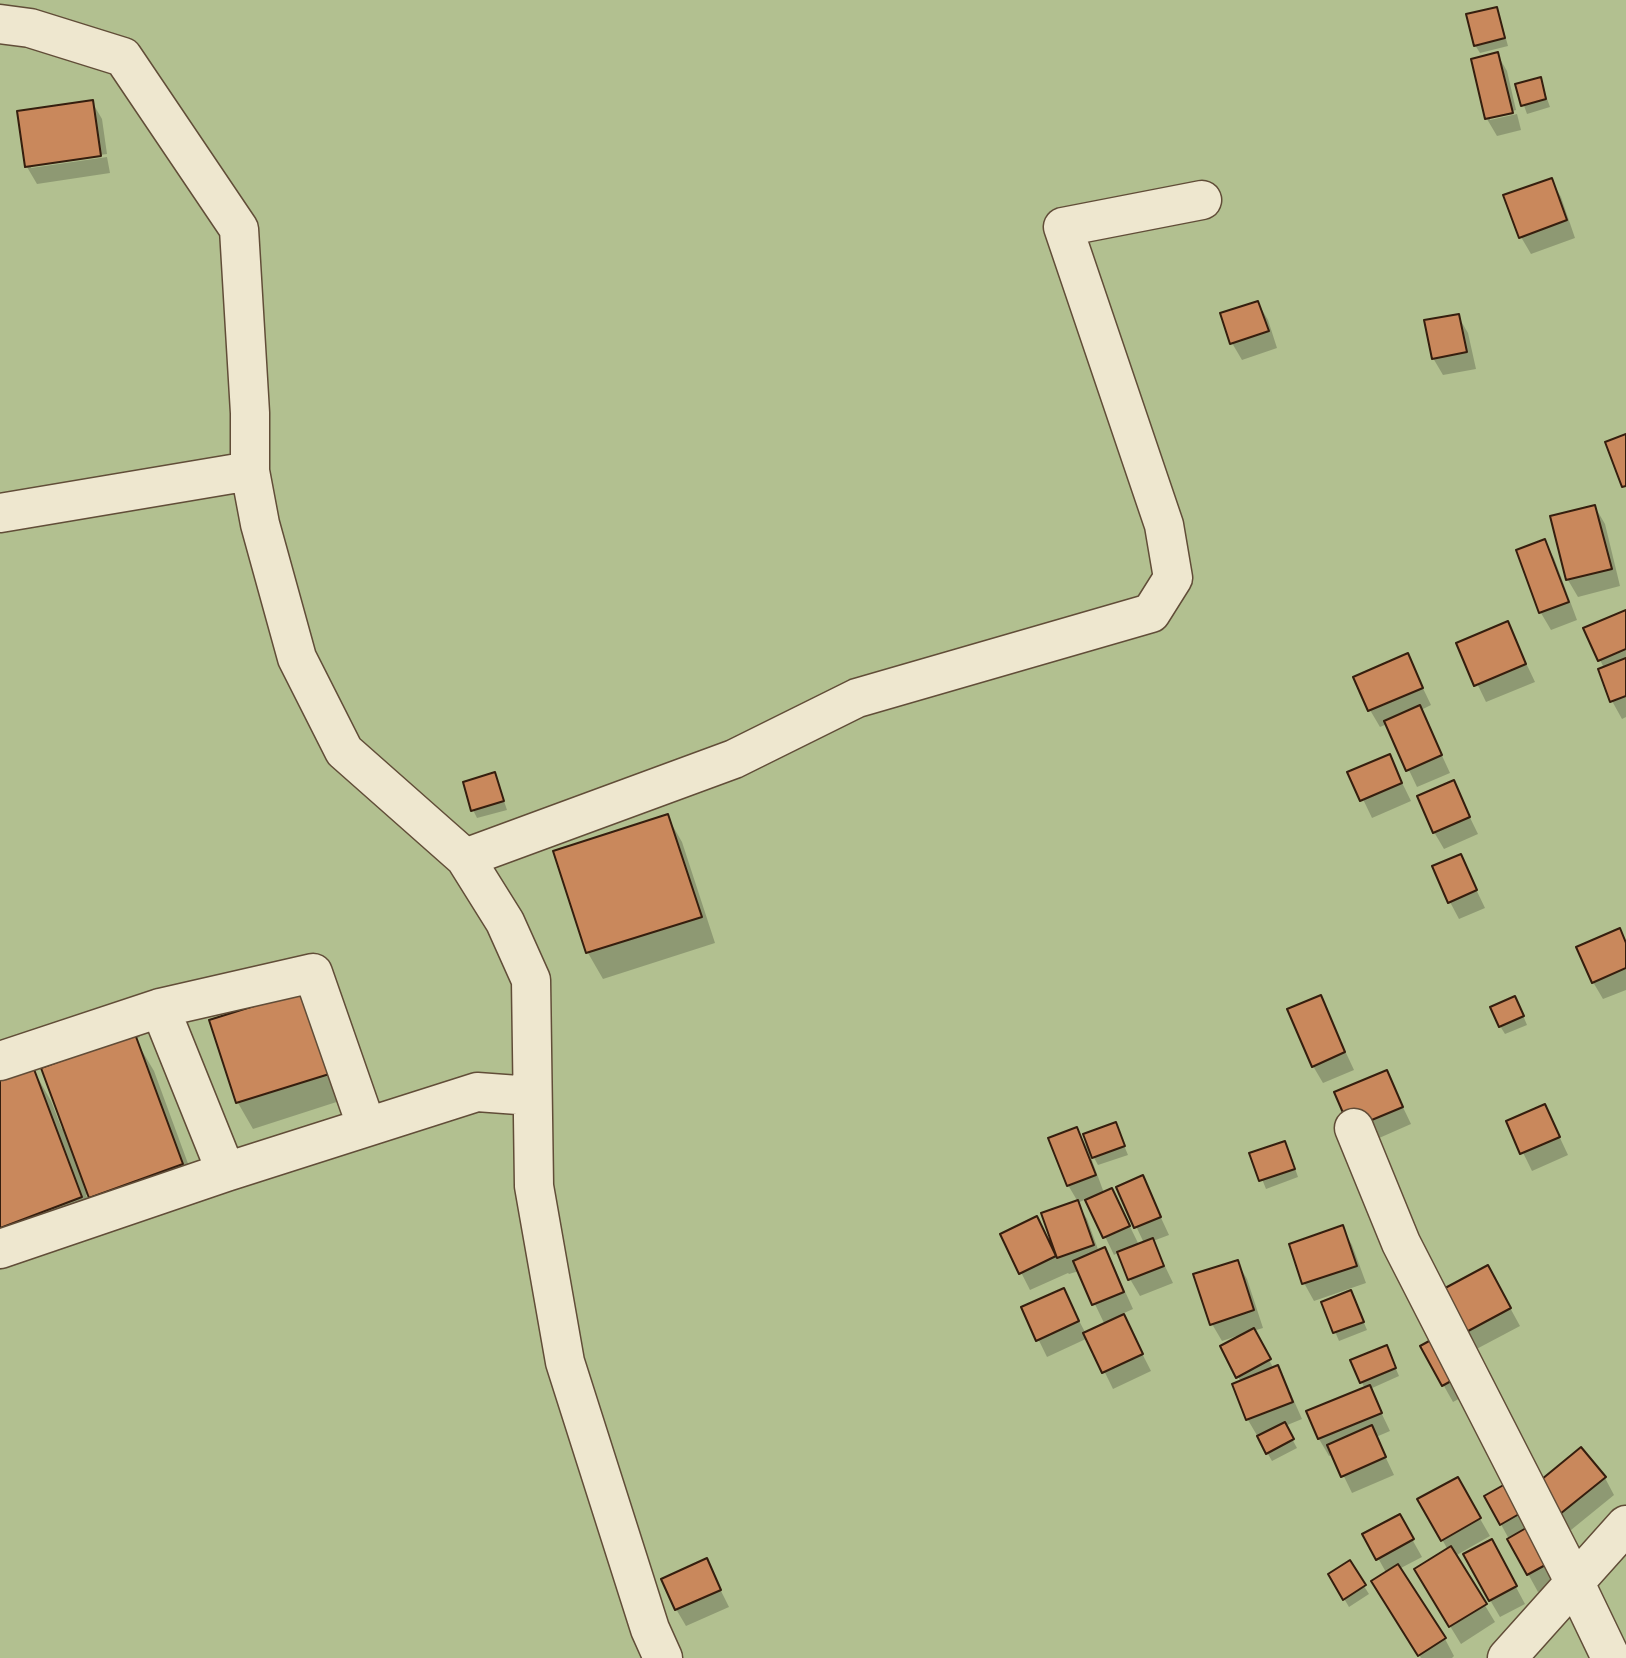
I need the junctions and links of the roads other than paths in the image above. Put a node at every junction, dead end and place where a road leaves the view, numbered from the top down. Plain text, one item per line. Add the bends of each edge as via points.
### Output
1 (0, 24) edge
2 (1202, 200) dead end
3 (250, 471) junction
4 (0, 513) edge
5 (465, 858) junction
6 (160, 1008) junction
7 (0, 1061) edge
8 (532, 1096) junction
9 (366, 1125) junction
10 (1354, 1128) dead end
11 (226, 1172) junction
12 (0, 1249) edge
13 (1626, 1525) edge
14 (1575, 1583) junction
15 (663, 1658) edge
16 (1507, 1658) edge
17 (1611, 1658) edge

1 - 3 street via 30,28 123,57 239,229
2 - 5 street via 1063,227 1164,525 1173,578 1151,612 857,698 734,759
3 - 4 street
3 - 5 street via 297,658 344,751
5 - 8 street via 505,922 531,980
6 - 7 street
6 - 9 street via 313,974
6 - 11 street
8 - 9 street via 477,1092
8 - 15 street via 534,1186 565,1362
9 - 11 street
10 - 14 street via 1401,1243
11 - 12 street
13 - 14 street
14 - 16 street
14 - 17 street

